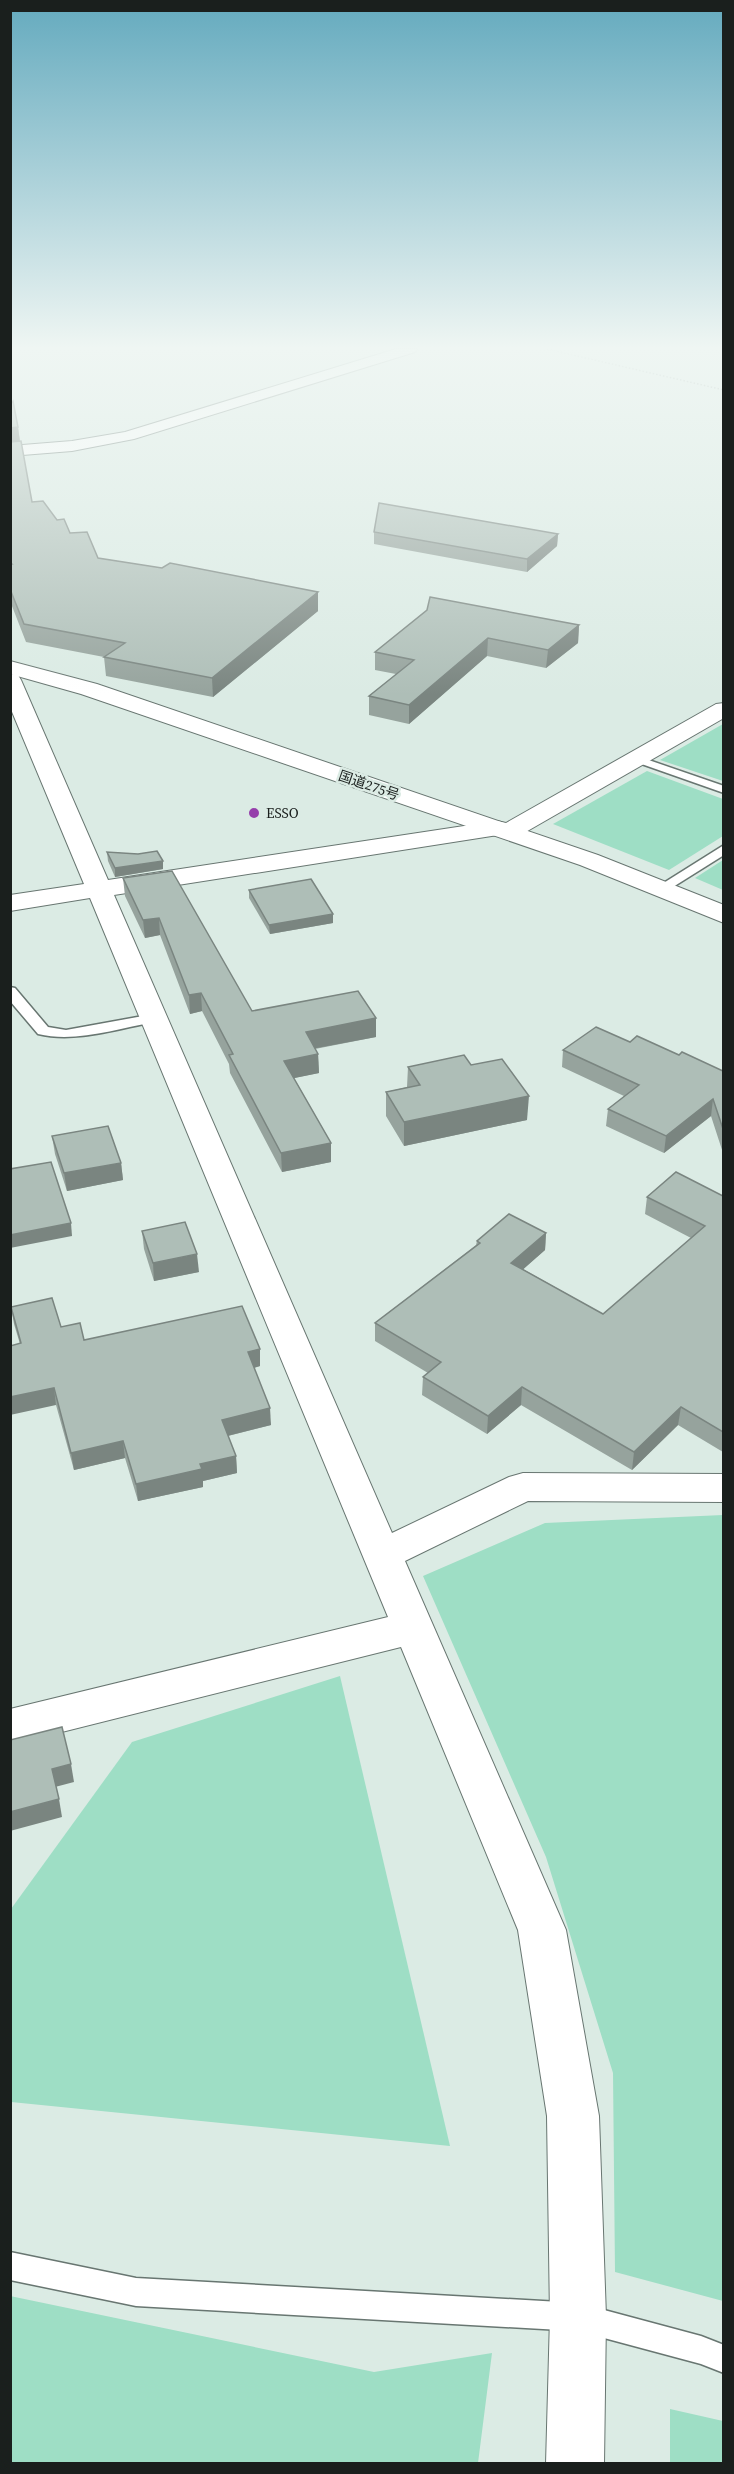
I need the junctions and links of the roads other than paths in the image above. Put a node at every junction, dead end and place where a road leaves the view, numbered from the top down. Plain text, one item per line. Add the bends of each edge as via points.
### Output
1 (10, 667) edge
2 (10, 680) edge
3 (723, 710) edge
4 (637, 759) junction
5 (723, 790) edge
6 (502, 830) junction
7 (723, 849) edge
8 (99, 889) junction
9 (660, 889) junction
10 (10, 903) edge
11 (723, 915) edge
12 (10, 991) edge
13 (154, 1018) junction
14 (723, 1488) edge
15 (382, 1555) junction
16 (413, 1627) junction
17 (10, 1727) edge
18 (10, 2266) edge
19 (578, 2317) junction
20 (723, 2359) edge
21 (575, 2463) edge

1 - 6 main road, 国道275号 via 89,689
2 - 8 main road
3 - 4 main road
4 - 5 lane
4 - 6 main road
6 - 8 main road
6 - 9 main road, 国道275号
7 - 9 lane
8 - 10 main road
8 - 13 main road
9 - 11 main road, 国道275号
12 - 13 lane via 43,1031 66,1034
13 - 15 main road
14 - 15 main road via 523,1487
15 - 16 main road
16 - 17 main road
16 - 19 main road via 542,1930 573,2116
18 - 19 lane via 136,2292
19 - 20 lane
19 - 21 main road

